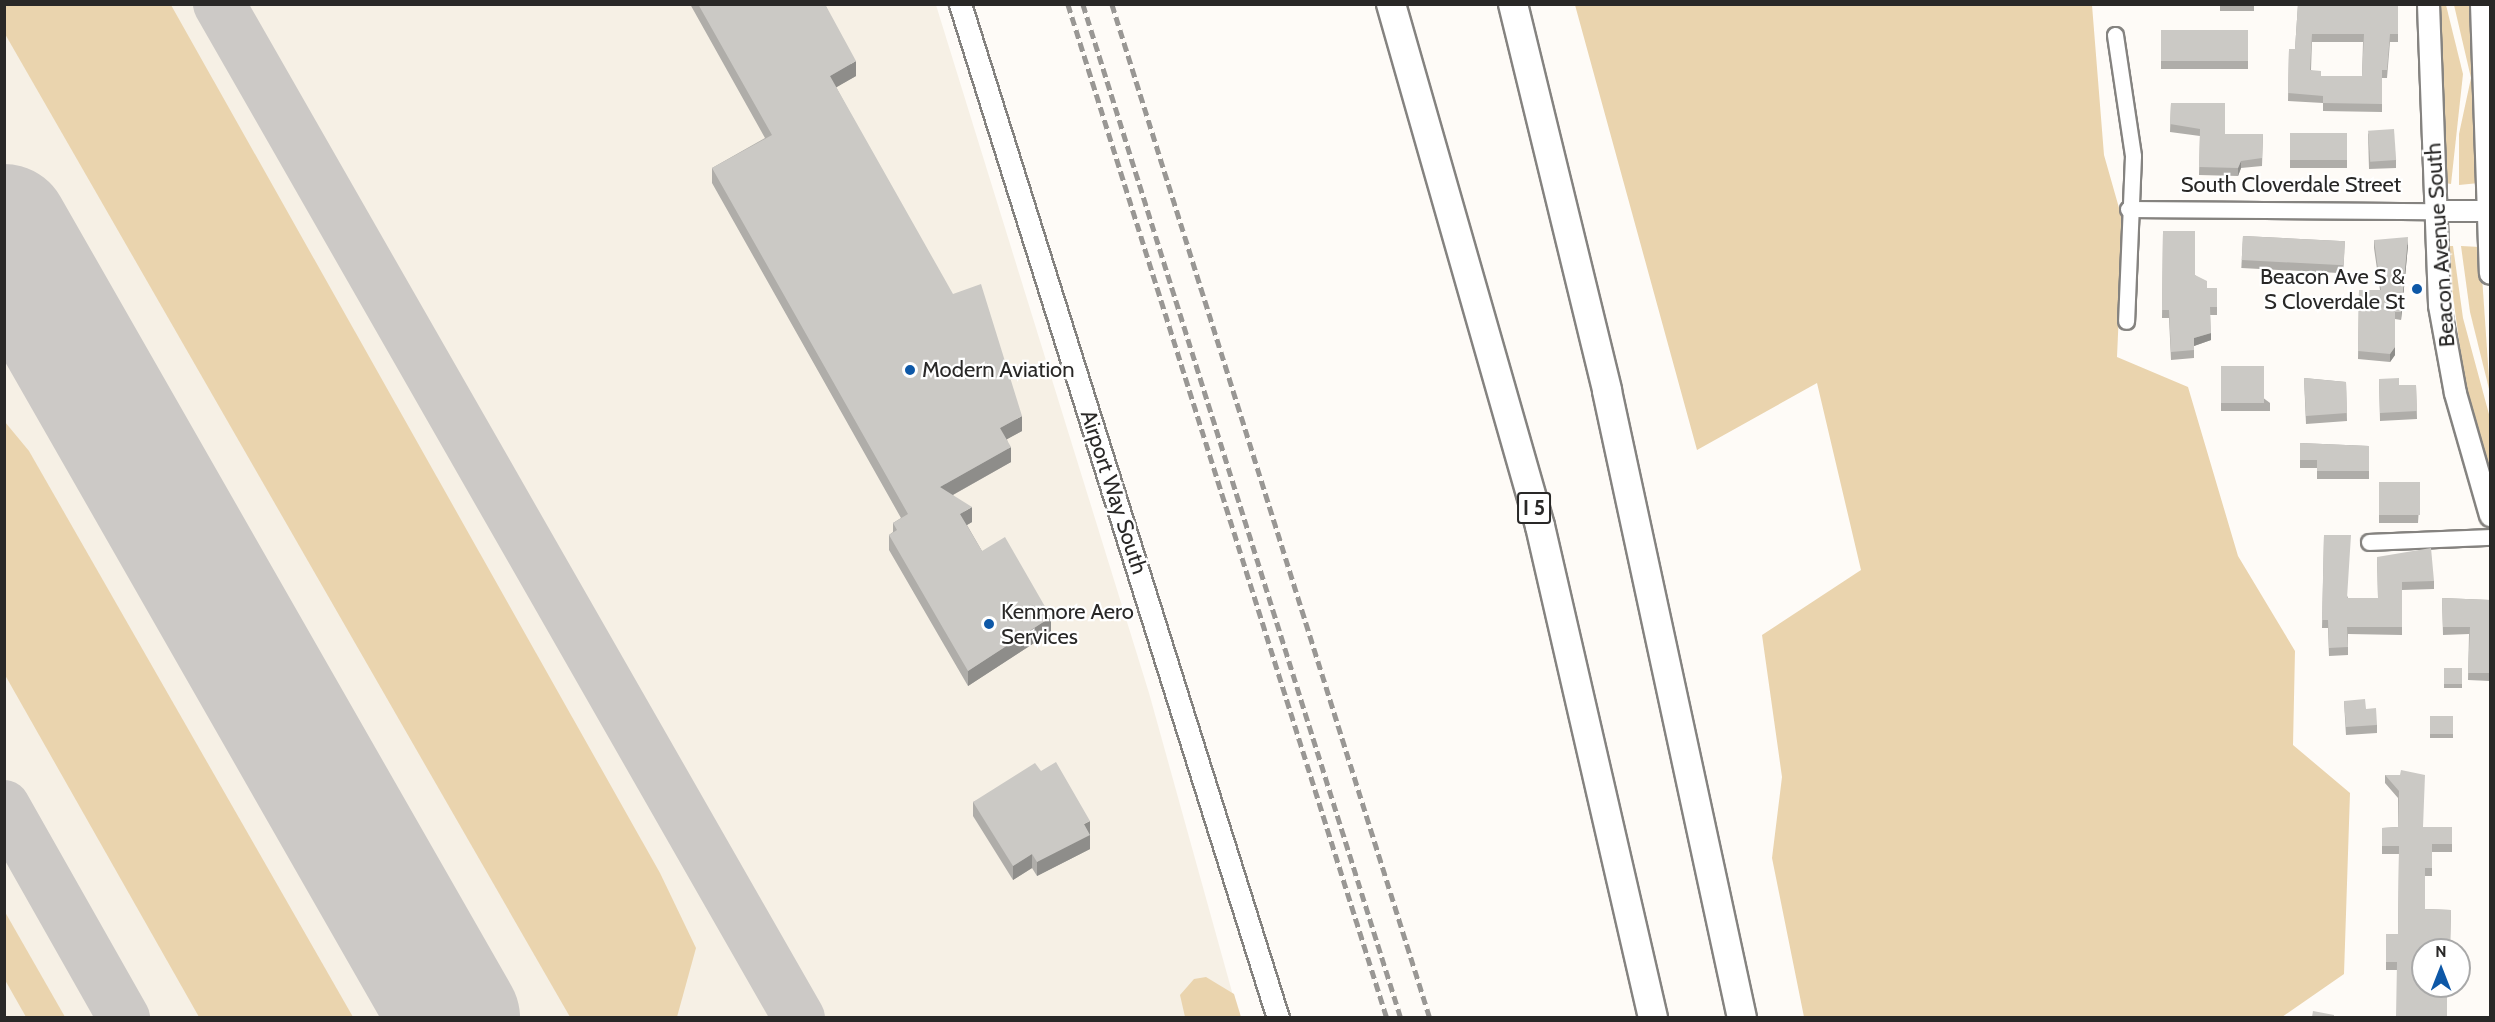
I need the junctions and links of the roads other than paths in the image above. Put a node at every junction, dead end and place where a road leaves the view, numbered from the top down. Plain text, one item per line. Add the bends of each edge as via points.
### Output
1 (960, 4) edge
2 (1391, 4) edge
3 (1513, 4) edge
4 (2428, 4) edge
5 (2481, 4) edge
6 (2115, 35) dead end
7 (2128, 209) junction
8 (2434, 211) junction
9 (2489, 211) edge
10 (2490, 273) edge
11 (2126, 321) dead end
12 (2490, 515) edge
13 (2490, 537) edge
14 (2369, 542) dead end
15 (1252, 946) junction
16 (1264, 1017) edge
17 (1278, 1017) edge
18 (1653, 1017) edge
19 (1742, 1017) edge

1 - 15 main road, Airport Way South via 1184,710
2 - 18 highway, I 5 via 1540,526
3 - 19 highway via 1607,391
4 - 8 main road, Beacon Avenue South
5 - 9 main road
6 - 7 street via 2133,156
7 - 8 street, South Cloverdale Street
7 - 11 street
8 - 9 street, South Cloverdale Street
8 - 12 main road, Beacon Avenue South via 2450,372
9 - 10 main road
13 - 14 street
15 - 16 main road, Airport Way South
15 - 17 main road, Airport Way South

